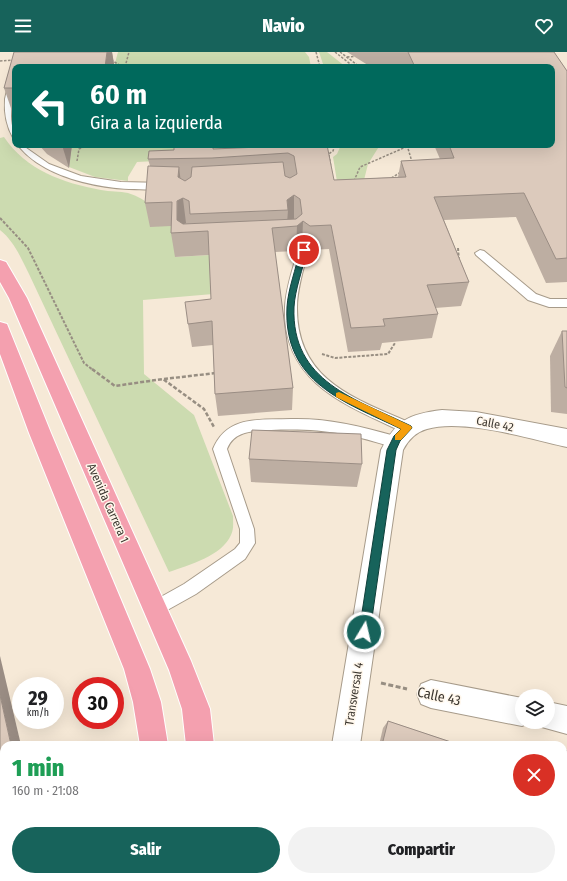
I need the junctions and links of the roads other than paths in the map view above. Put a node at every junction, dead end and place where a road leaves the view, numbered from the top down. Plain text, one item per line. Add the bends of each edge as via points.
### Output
1 (12, 91) edge
2 (12, 137) edge
3 (21, 148) edge
4 (173, 186) edge
5 (304, 250) dead end
6 (480, 252) dead end
7 (0, 266) edge
8 (567, 303) edge
9 (0, 329) edge
10 (409, 430) junction
11 (567, 438) edge
12 (156, 608) junction
13 (431, 694) road end
14 (196, 709) junction
15 (515, 711) edge
16 (555, 717) edge
17 (567, 720) edge
18 (153, 741) edge
19 (200, 741) edge
20 (207, 741) edge
21 (347, 741) edge

1 - 2 lane via 6,120
3 - 4 lane via 40,163 81,180 128,187
5 - 10 lane via 291,306 291,325 297,352 307,368 335,393
6 - 8 lane via 532,297 549,303
7 - 12 main road, Avenida Carrera 1 via 18,298 54,385
9 - 18 main road via 137,669 147,702
10 - 11 street, Calle 42 via 437,419 463,418
10 - 12 lane via 346,428 307,423 241,427 232,430 221,442 221,457 247,529 248,544 234,559
10 - 21 street, Transversal 4 via 392,450
12 - 14 main road, Avenida Carrera 1
13 - 15 street, Calle 43
14 - 19 main road, Avenida Carrera 1
14 - 20 main road
16 - 17 street

